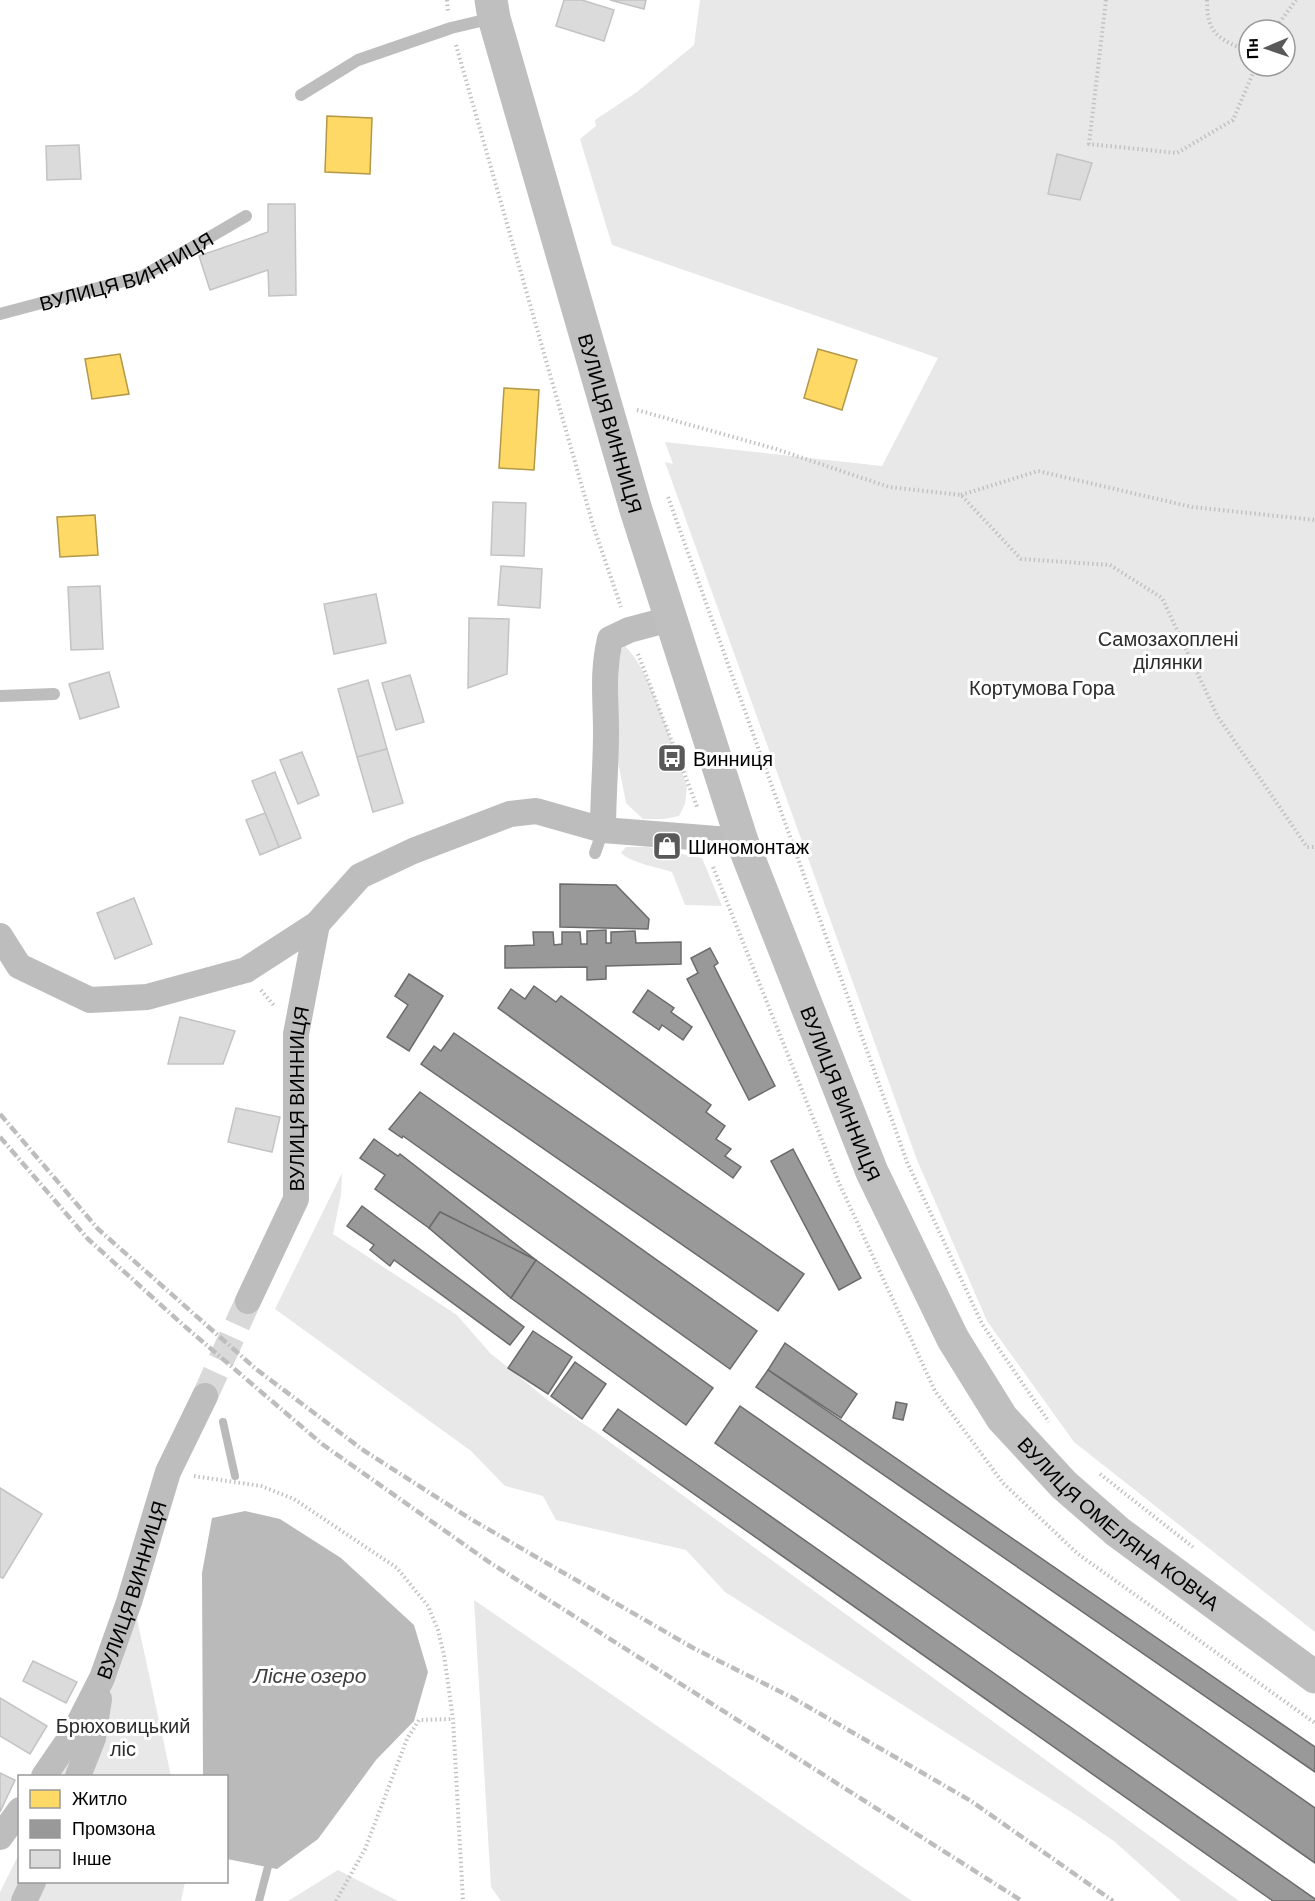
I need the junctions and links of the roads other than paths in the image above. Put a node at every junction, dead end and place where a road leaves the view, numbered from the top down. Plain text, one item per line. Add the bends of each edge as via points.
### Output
1 (492, 9) edge
2 (301, 95) dead end
3 (246, 216) dead end
4 (0, 314) edge
5 (670, 619) junction
6 (54, 694) dead end
7 (0, 696) edge
8 (742, 841) junction
9 (599, 842) junction
10 (317, 924) junction
11 (0, 936) edge
12 (248, 1301) tunnel mouth
13 (953, 1339) joint
14 (205, 1396) tunnel mouth
15 (1315, 1677) edge
16 (102, 1678) junction
17 (45, 1775) edge
18 (78, 1775) edge
19 (18, 1813) edge
20 (0, 1837) edge
21 (32, 1883) edge
22 (24, 1901) edge

1 - 2 lane via 451,28 358,60
1 - 5 main road, ВУЛИЦЯ ВИННИЦЯ via 606,412
3 - 4 lane, ВУЛИЦЯ ВИННИЦЯ via 143,276
5 - 8 main road, ВУЛИЦЯ ВИННИЦЯ
5 - 9 street via 610,639 603,668 606,734
6 - 7 lane
8 - 9 street
8 - 13 main road, ВУЛИЦЯ ВИННИЦЯ via 872,1172
9 - 10 street via 536,811 510,814 360,876
10 - 11 street via 246,970 147,997 90,1000 19,966
10 - 12 street, ВУЛИЦЯ ВИННИЦЯ via 296,1034 296,1199
13 - 15 main road, ВУЛИЦЯ ОМЕЛЯНА КОВЧА via 1002,1418 1064,1485 1118,1532
14 - 16 street, ВУЛИЦЯ ВИННИЦЯ via 168,1472
16 - 17 street, ВУЛИЦЯ ВИННИЦЯ via 75,1731
16 - 18 street via 93,1738
19 - 20 street
21 - 22 street

